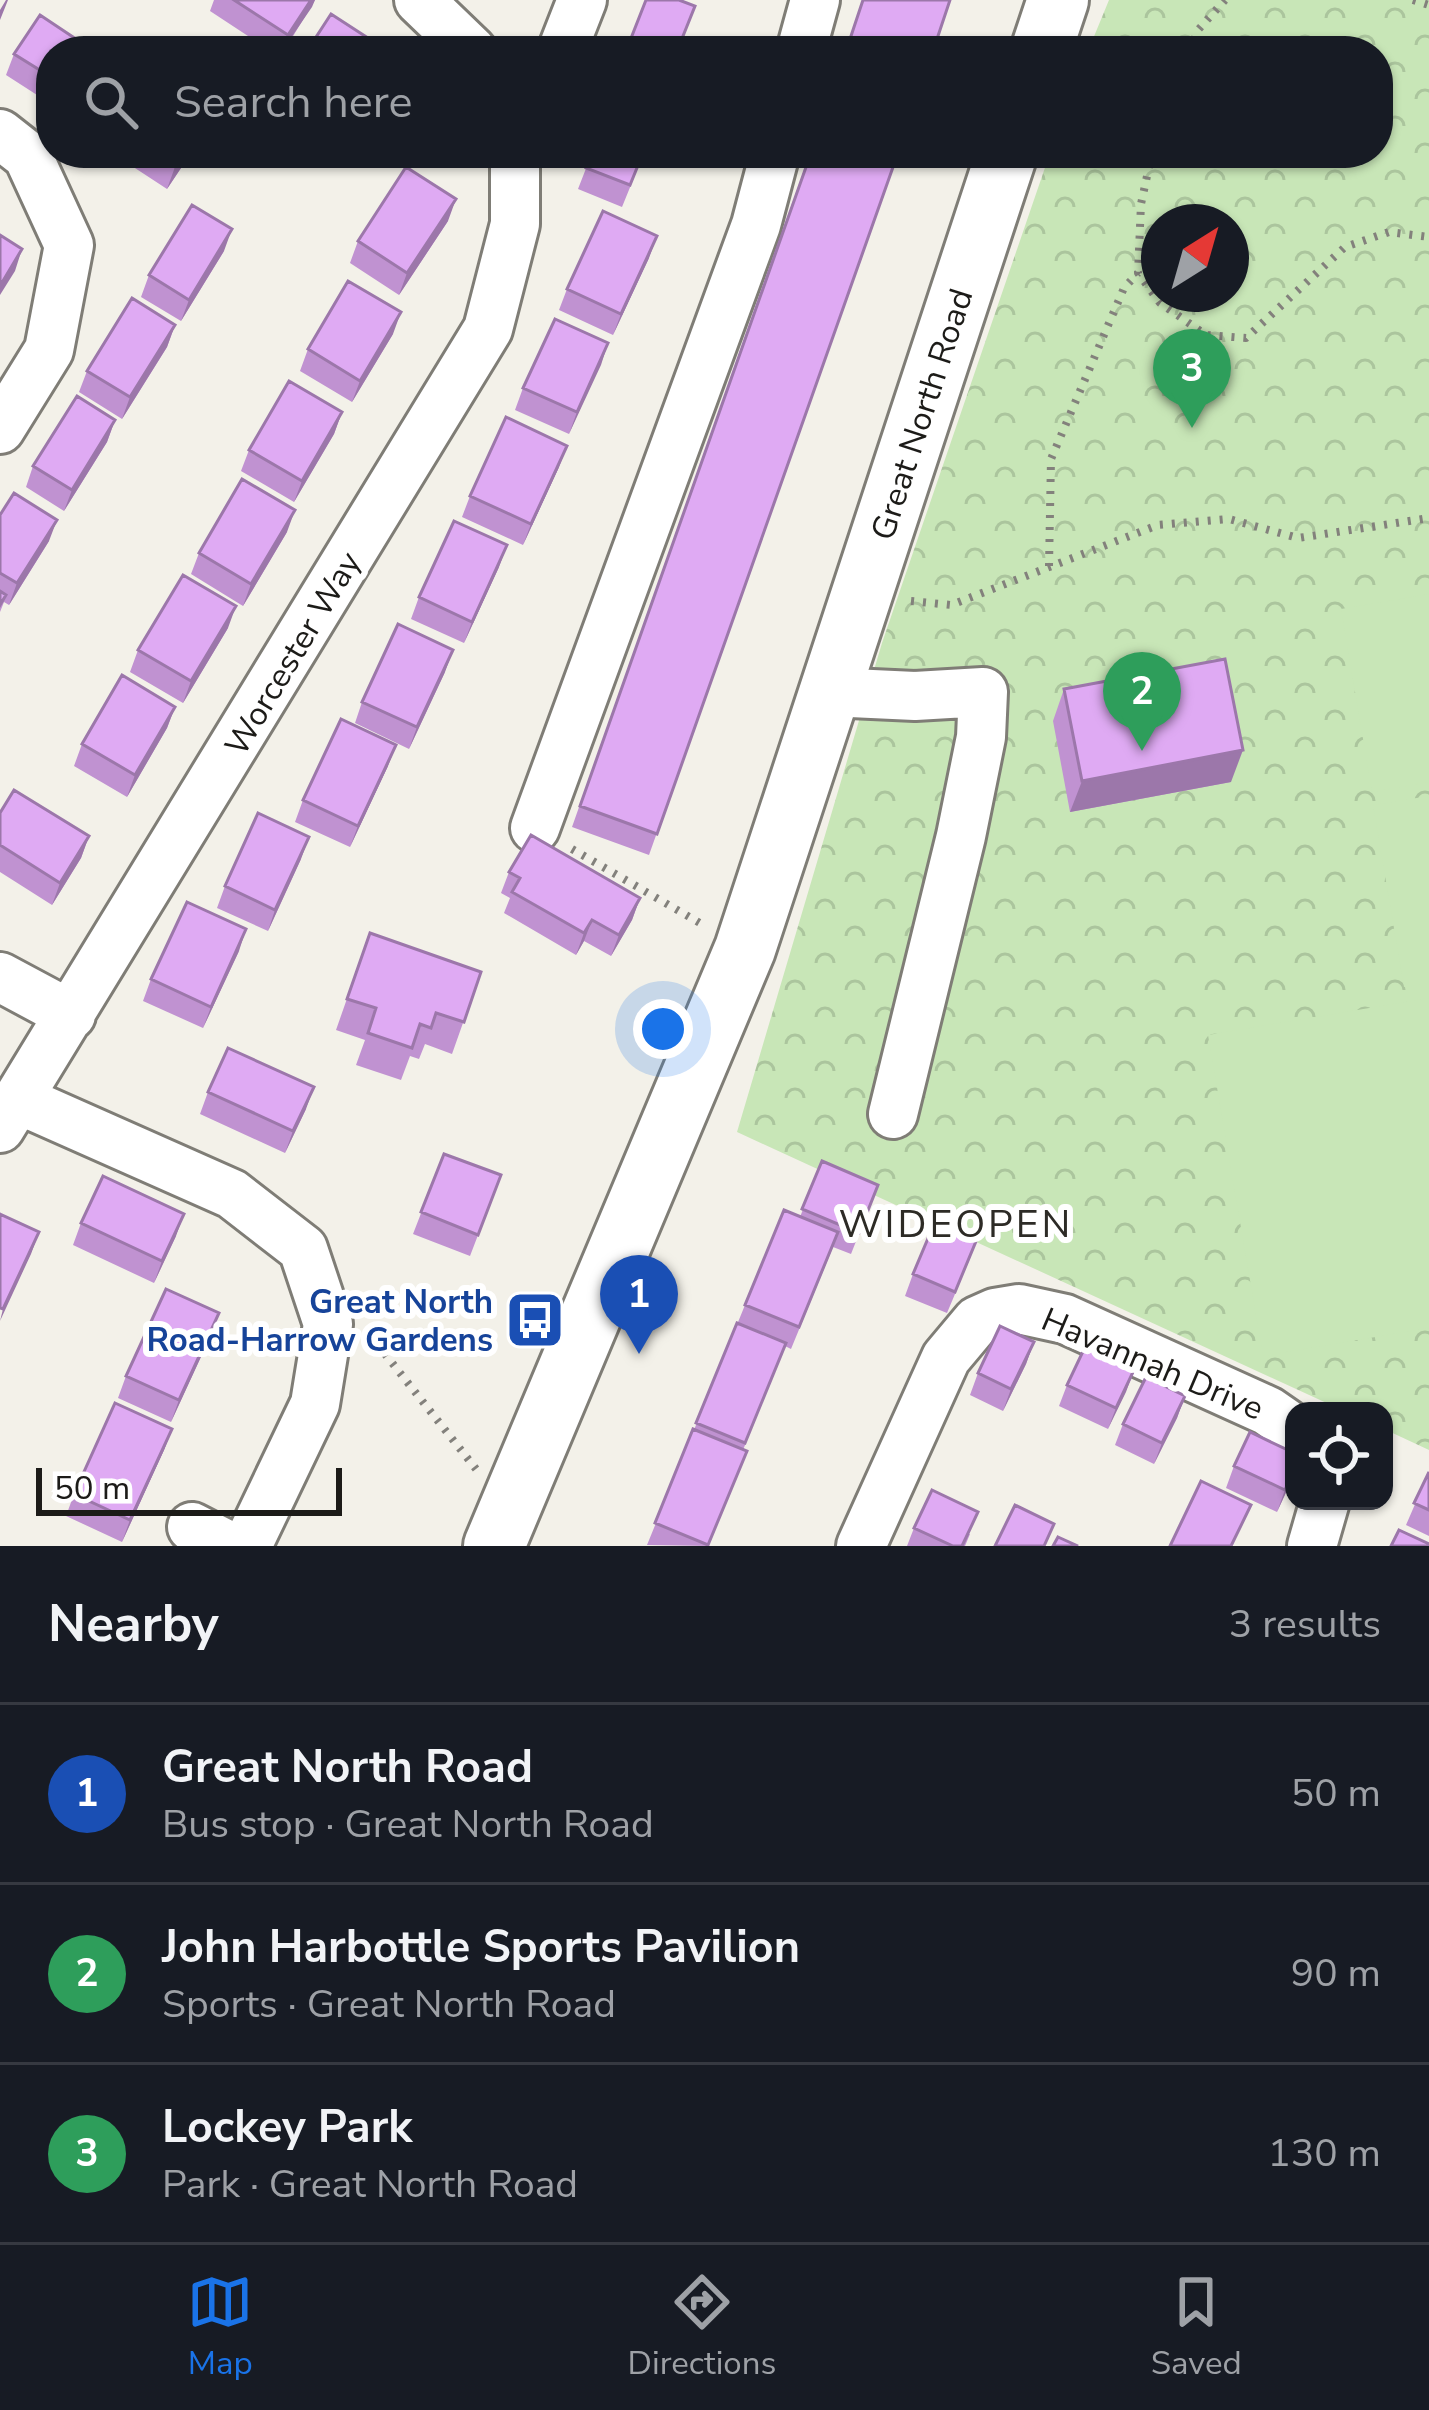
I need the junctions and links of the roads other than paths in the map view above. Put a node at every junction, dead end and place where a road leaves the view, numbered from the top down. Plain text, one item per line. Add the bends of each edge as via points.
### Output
1 (418, 0) edge
2 (582, 0) edge
3 (815, 0) edge
4 (1058, 0) edge
5 (456, 36) edge
6 (568, 36) edge
7 (805, 36) edge
8 (1046, 36) edge
9 (0, 134) edge
10 (515, 168) edge
11 (771, 168) edge
12 (1002, 168) edge
13 (0, 429) edge
14 (829, 692) junction
15 (535, 827) road end
16 (0, 977) edge
17 (71, 1016) junction
18 (10, 1114) edge
19 (893, 1114) dead end
20 (1285, 1423) edge
21 (1322, 1510) edge
22 (500, 1527) edge
23 (248, 1546) edge
24 (861, 1546) edge
25 (1312, 1546) edge

1 - 5 street
2 - 6 street
3 - 7 street
4 - 8 main road
9 - 13 street via 28,156 69,245 49,350
10 - 17 street, Worcester Way via 515,224 488,329
11 - 15 street
12 - 14 main road, Great North Road
14 - 19 street via 983,692 961,836
14 - 22 main road, Great North Road via 745,949
16 - 17 street
17 - 18 street, Worcester Way
18 - 23 street via 232,1194 303,1249 328,1324 315,1405
20 - 24 street, Havannah Drive via 1065,1319 1019,1309 995,1313 976,1321 946,1358
21 - 25 street

